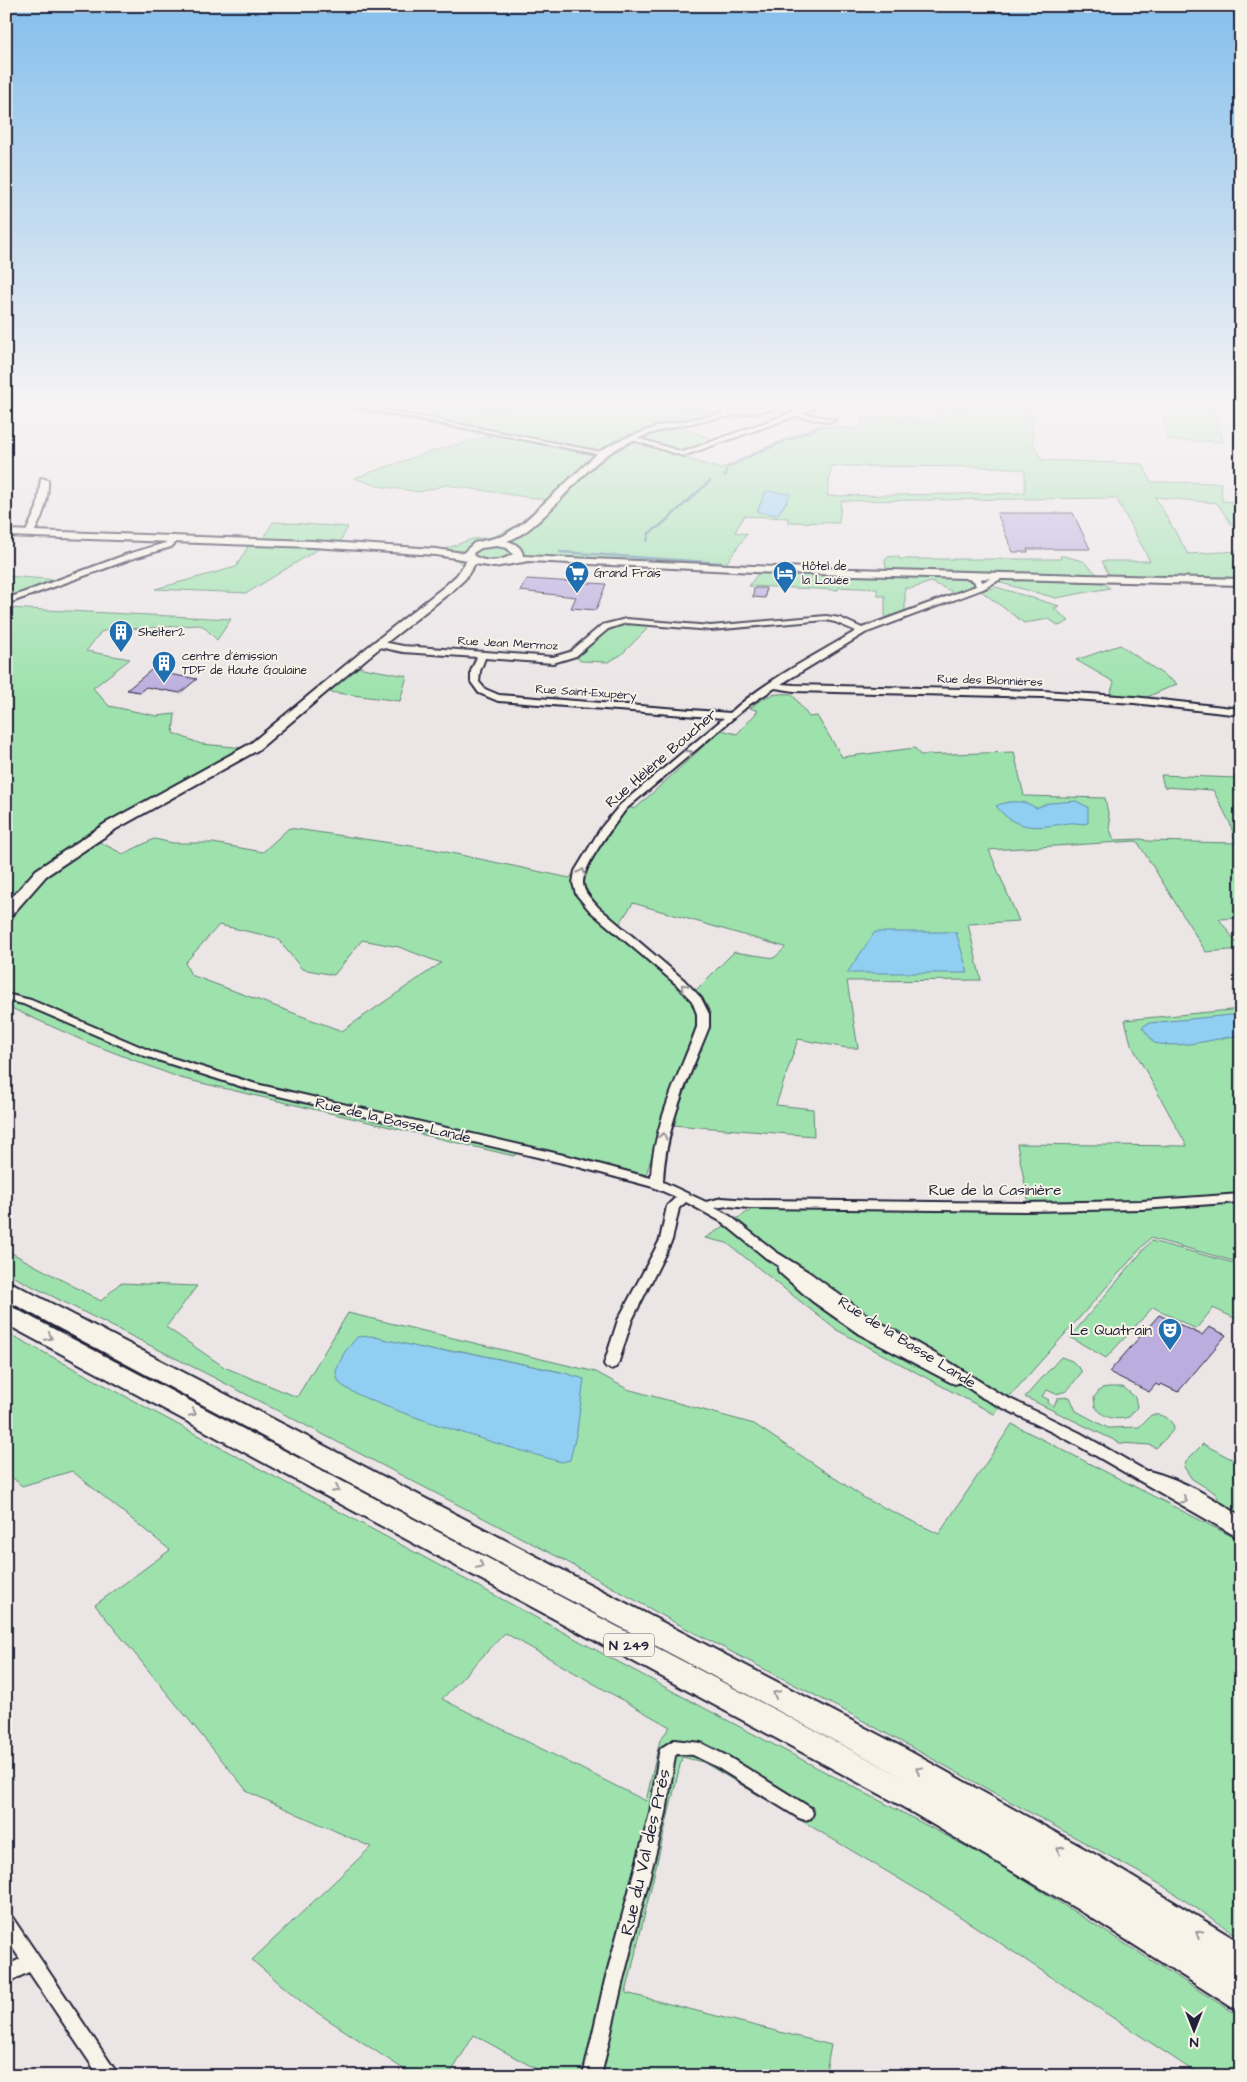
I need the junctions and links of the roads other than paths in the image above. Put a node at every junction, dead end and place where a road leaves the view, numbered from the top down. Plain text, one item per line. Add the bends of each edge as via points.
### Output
1 (41, 503) edge
2 (550, 503) edge
3 (527, 525) junction
4 (6, 533) edge
5 (29, 534) junction
6 (177, 538) junction
7 (490, 543) junction
8 (516, 549) junction
9 (471, 554) junction
10 (511, 560) junction
11 (633, 562) junction
12 (490, 564) junction
13 (965, 575) junction
14 (1002, 576) junction
15 (461, 577) junction
16 (1241, 582) edge
17 (980, 588) junction
18 (6, 602) edge
19 (862, 631) junction
20 (378, 644) junction
21 (482, 655) junction
22 (772, 685) junction
23 (1241, 712) edge
24 (731, 716) junction
25 (6, 913) edge
26 (6, 997) edge
27 (657, 1184) junction
28 (685, 1196) junction
29 (1241, 1198) edge
30 (749, 1204) junction
31 (706, 1207) junction
32 (726, 1219) junction
33 (6, 1290) edge
34 (6, 1314) edge
35 (611, 1364) dead end
36 (1142, 1474) junction
37 (1241, 1523) edge
38 (1241, 1533) edge
39 (805, 1813) dead end
40 (6, 1923) edge
41 (1241, 1960) edge
42 (33, 1961) junction
43 (6, 1975) edge
44 (1241, 1995) edge
45 (110, 2076) edge
46 (592, 2076) edge

1 - 5 street
2 - 3 main road
3 - 7 main road via 507,538
3 - 8 main road
4 - 5 main road
5 - 6 main road
6 - 9 main road
6 - 18 street via 168,545
7 - 8 main road
7 - 9 main road
8 - 10 main road via 518,555
8 - 11 main road
9 - 12 main road
9 - 15 main road
10 - 11 main road
10 - 12 main road
11 - 13 main road
12 - 15 main road
13 - 14 main road
13 - 17 street via 978,580
14 - 16 main road
14 - 17 street, Rue Hélène Boucher
15 - 20 main road
17 - 19 street, Rue Hélène Boucher
19 - 21 street, Rue Jean Mermoz via 826,618 711,628 626,621 605,627 566,657 553,660
19 - 22 street, Rue Hélène Boucher
20 - 21 street, Rue Jean Mermoz
20 - 25 main road via 246,752 111,826 41,873
21 - 24 street, Rue Saint-Exupéry via 474,673 474,684 479,690 498,698
22 - 23 street, Rue des Blonnières via 1043,694
22 - 24 street, Rue Hélène Boucher
27 -> 24 street, Rue Hélène Boucher via 664,1132 703,1027 703,1014 697,1000 680,982 594,909 581,894 578,883 580,872 606,828 623,807
26 - 27 street, Rue de la Basse Lande via 27,1002 120,1043 253,1087 572,1161
27 - 28 street, Rue de la Basse Lande
28 - 31 street, Rue de la Basse Lande
28 - 35 street via 673,1206 666,1240 625,1320
29 - 30 street, Rue de la Casinière via 1142,1205 1024,1207
30 - 31 street, Rue de la Casinière via 720,1202
30 - 32 street via 736,1208
31 - 32 street, Rue de la Basse Lande
32 - 36 street, Rue de la Basse Lande via 817,1298 864,1331
41 -> 33 highway, N 249 via 1085,1864 898,1759
34 -> 44 highway, N 249 via 884,1782 1100,1906
36 - 37 street, Rue de la Basse Lande via 1171,1480
36 -> 38 street, Rue de la Basse Lande
39 - 46 street, Rue du Val des Prés via 722,1761 695,1748 674,1747 667,1753 658,1813
40 - 42 street
42 - 43 street
42 - 45 street

